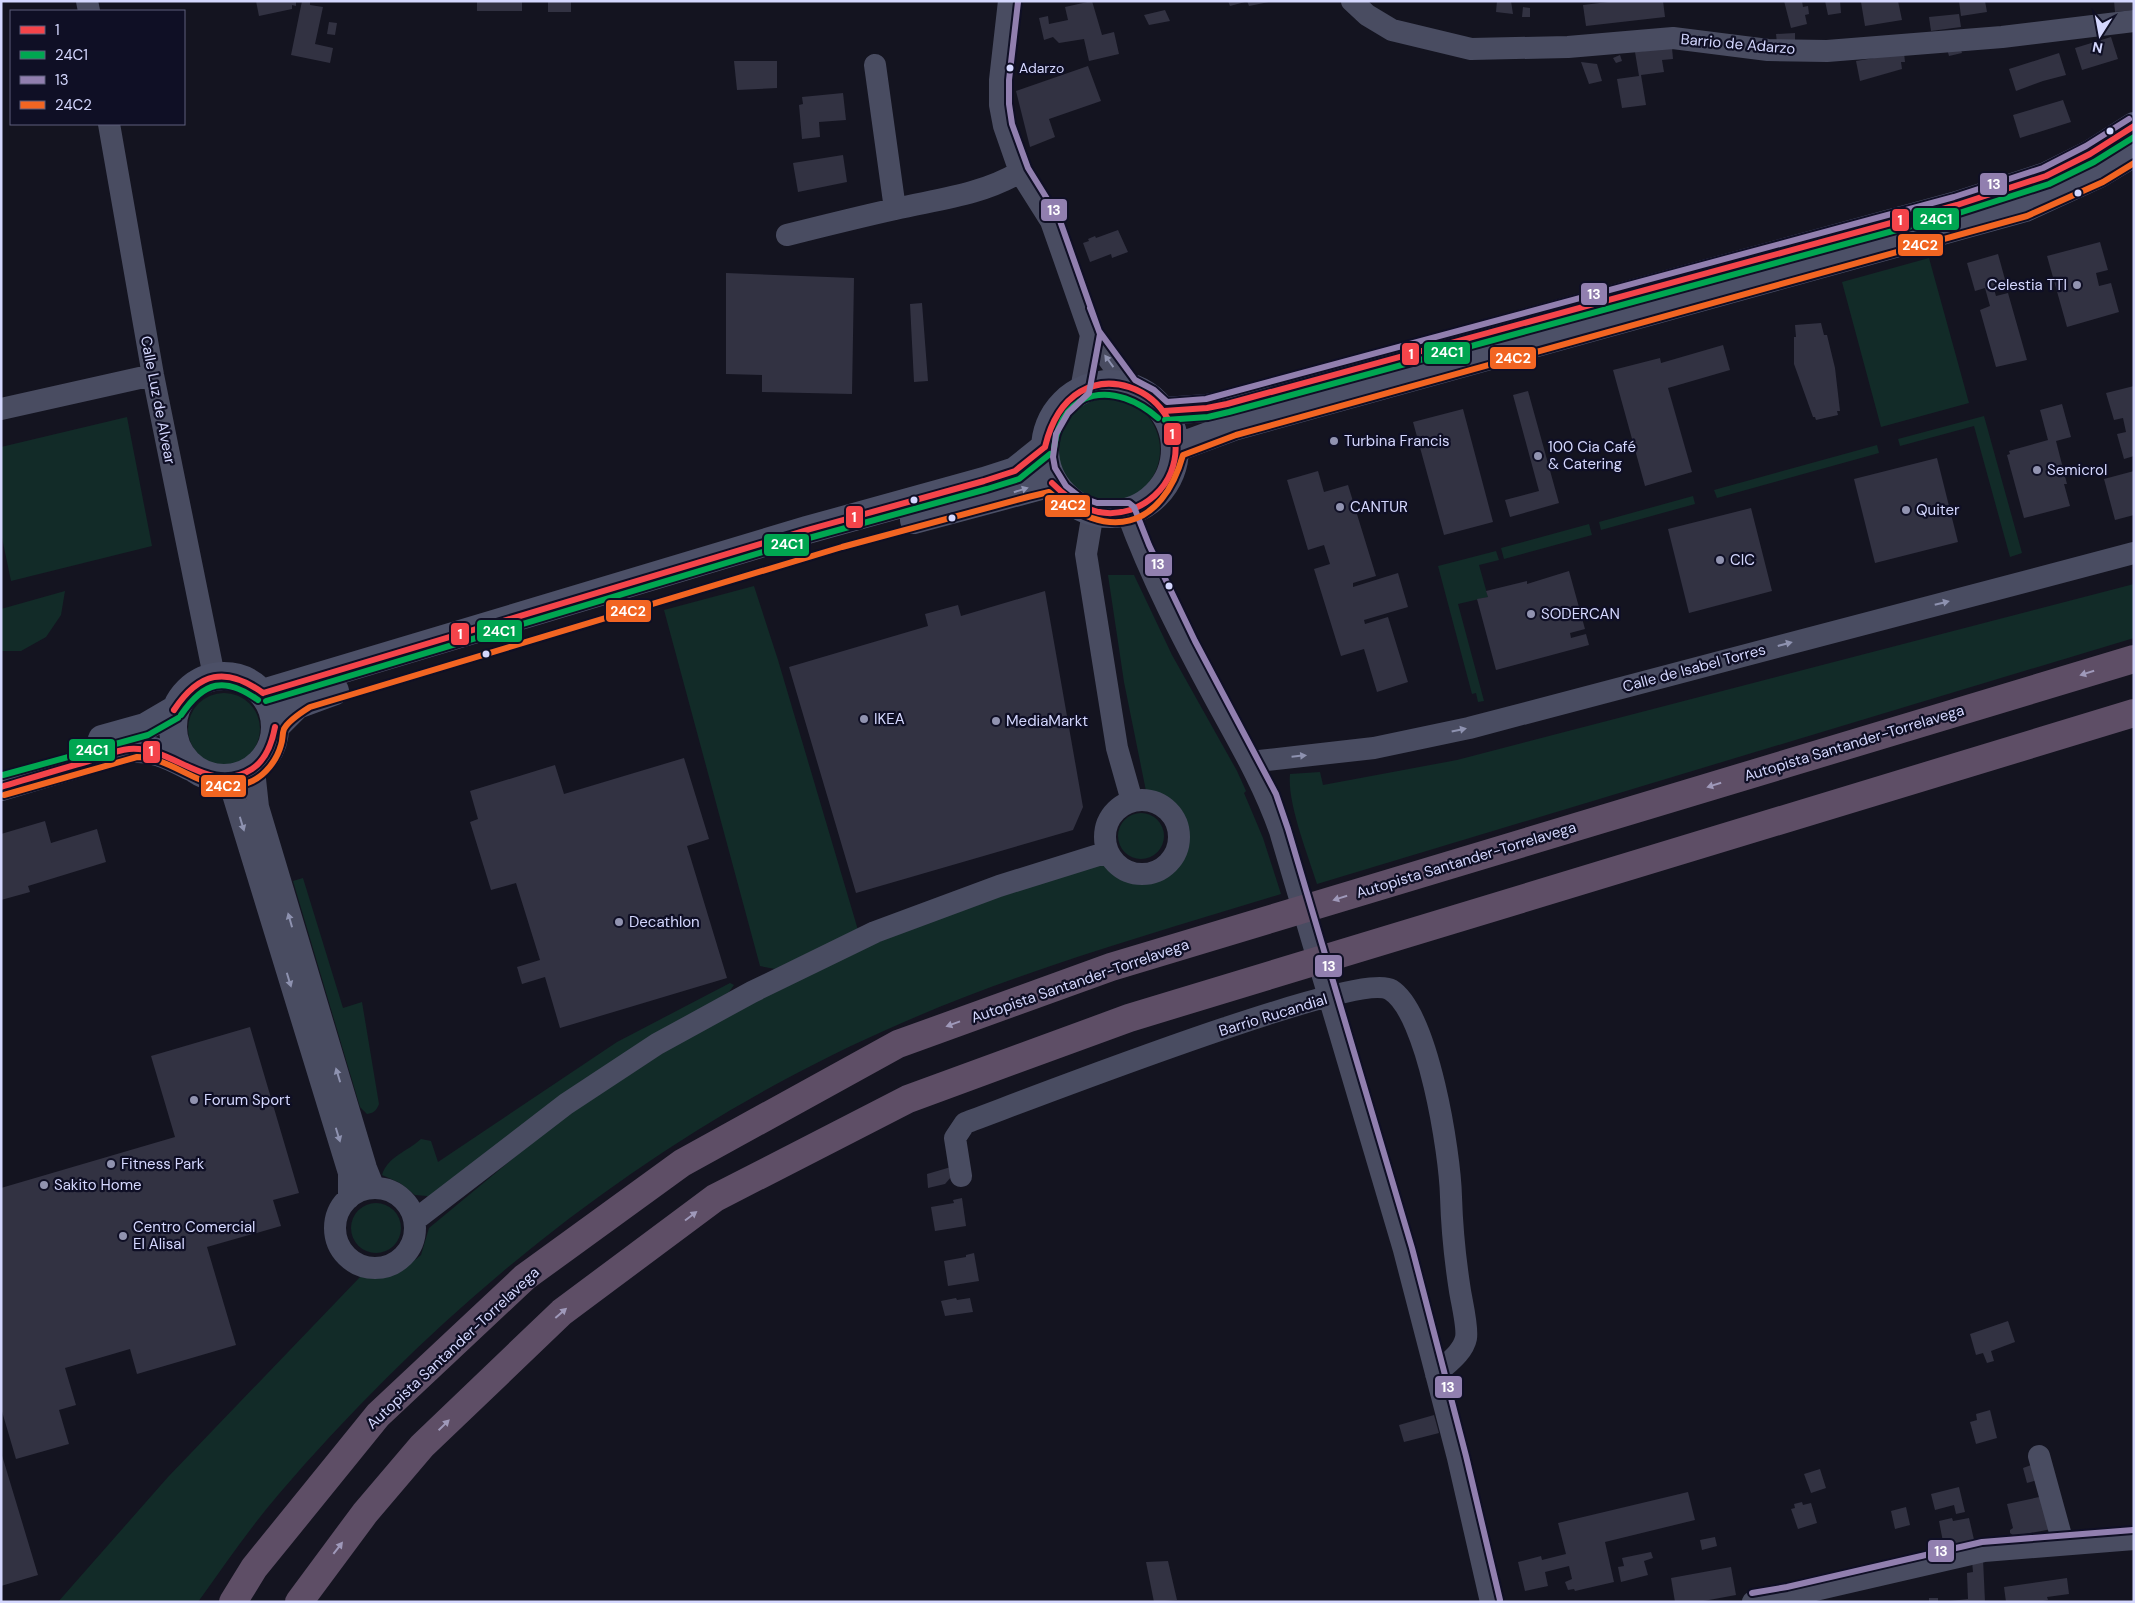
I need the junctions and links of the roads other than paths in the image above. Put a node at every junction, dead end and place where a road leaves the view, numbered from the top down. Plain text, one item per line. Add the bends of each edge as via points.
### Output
1 (1009, 1) edge
2 (1352, 1) edge
3 (2134, 21) edge
4 (875, 65) dead end
5 (109, 125) edge
6 (2134, 126) edge
7 (2134, 153) edge
8 (1020, 172) junction
9 (895, 209) junction
10 (787, 235) dead end
11 (1091, 335) junction
12 (153, 375) junction
13 (1128, 387) junction
14 (1081, 390) junction
15 (1, 408) edge
16 (1164, 411) junction
17 (1044, 447) junction
18 (1176, 448) junction
19 (1052, 482) junction
20 (1093, 512) junction
21 (1127, 512) junction
22 (2134, 553) edge
23 (2134, 659) edge
24 (214, 676) junction
25 (263, 693) junction
26 (174, 710) junction
27 (2134, 713) edge
28 (275, 727) junction
29 (1250, 762) junction
30 (1, 768) edge
31 (194, 769) junction
32 (254, 770) junction
33 (228, 778) junction
34 (1, 787) edge
35 (1132, 801) junction
36 (1108, 852) junction
37 (961, 1176) dead end
38 (374, 1188) junction
39 (349, 1198) junction
40 (415, 1220) junction
41 (1436, 1374) junction
42 (2039, 1456) dead end
43 (2134, 1539) edge
44 (2063, 1543) junction
45 (254, 1568) junction
46 (304, 1595) edge
47 (1790, 1599) edge
48 (223, 1602) edge
49 (233, 1602) edge
50 (1491, 1602) edge
51 (1753, 1602) edge

1 - 8 street via 1000,105
2 - 3 street, Barrio de Adarzo via 1367,15 1392,30 1471,49 1568,47 1673,38 1768,50 1827,51 2002,38
4 - 9 street
5 - 12 street, Calle Luz de Alvear
6 - 16 main road via 2090,154 2046,176 1957,205 1227,404
7 - 18 main road via 2099,174 2025,208 1242,424
8 - 9 street via 999,184 970,194
8 - 11 street via 1051,221
9 - 10 street
13 -> 11 street
11 - 14 street
12 - 15 street
12 - 24 street, Calle Luz de Alvear
13 - 14 main road via 1101,385
13 - 16 main road via 1149,397
14 - 17 main road via 1057,411 1049,425
16 - 18 main road
17 - 19 main road
17 - 25 main road via 1016,471 806,530
18 - 21 main road via 1170,476 1162,488 1145,504
19 - 20 main road via 1071,502
28 -> 19 main road via 307,700 840,539
20 - 21 main road
20 - 35 street via 1086,554 1116,739
21 - 29 street via 1187,645
29 -> 22 street, Calle de Isabel Torres via 1374,748 1469,728
23 -> 45 highway, Autopista Santander-Torrelavega via 1111,967 898,1044 682,1163 525,1277 378,1415
24 - 25 main road via 240,678
24 - 26 main road via 191,686
25 - 28 main road
26 - 30 main road via 145,727
26 - 31 main road via 172,734 183,759
46 -> 27 highway via 365,1513 422,1446 562,1312 714,1198 908,1098 1129,1018
28 - 32 main road via 272,746
29 - 41 street via 1280,831 1404,1250
31 - 33 main road via 210,776
31 - 34 main road via 163,752 128,749
32 - 33 main road
38 -> 32 street via 258,807
33 -> 39 street via 349,1173
35 - 36 street via 1120,806 1106,827
35 - 36 street via 1152,801 1169,811 1178,828 1178,848 1159,870 1140,874 1121,867
36 - 40 street via 998,886 875,932 752,992 657,1044 566,1104
37 - 41 street, Barrio Rucandial via 955,1138 965,1123 1166,1048 1249,1021 1368,987 1389,988 1410,1010 1432,1074 1450,1176 1453,1241 1466,1338 1458,1354
38 - 39 street
38 - 40 street via 403,1199
39 - 40 street via 338,1215 336,1235 344,1254 361,1266 382,1268 402,1259 414,1241
41 - 50 street
42 - 44 street
43 - 44 street
44 - 47 street via 1984,1550
45 - 48 highway
45 - 49 highway, Autopista Santander-Torrelavega
47 - 51 street

